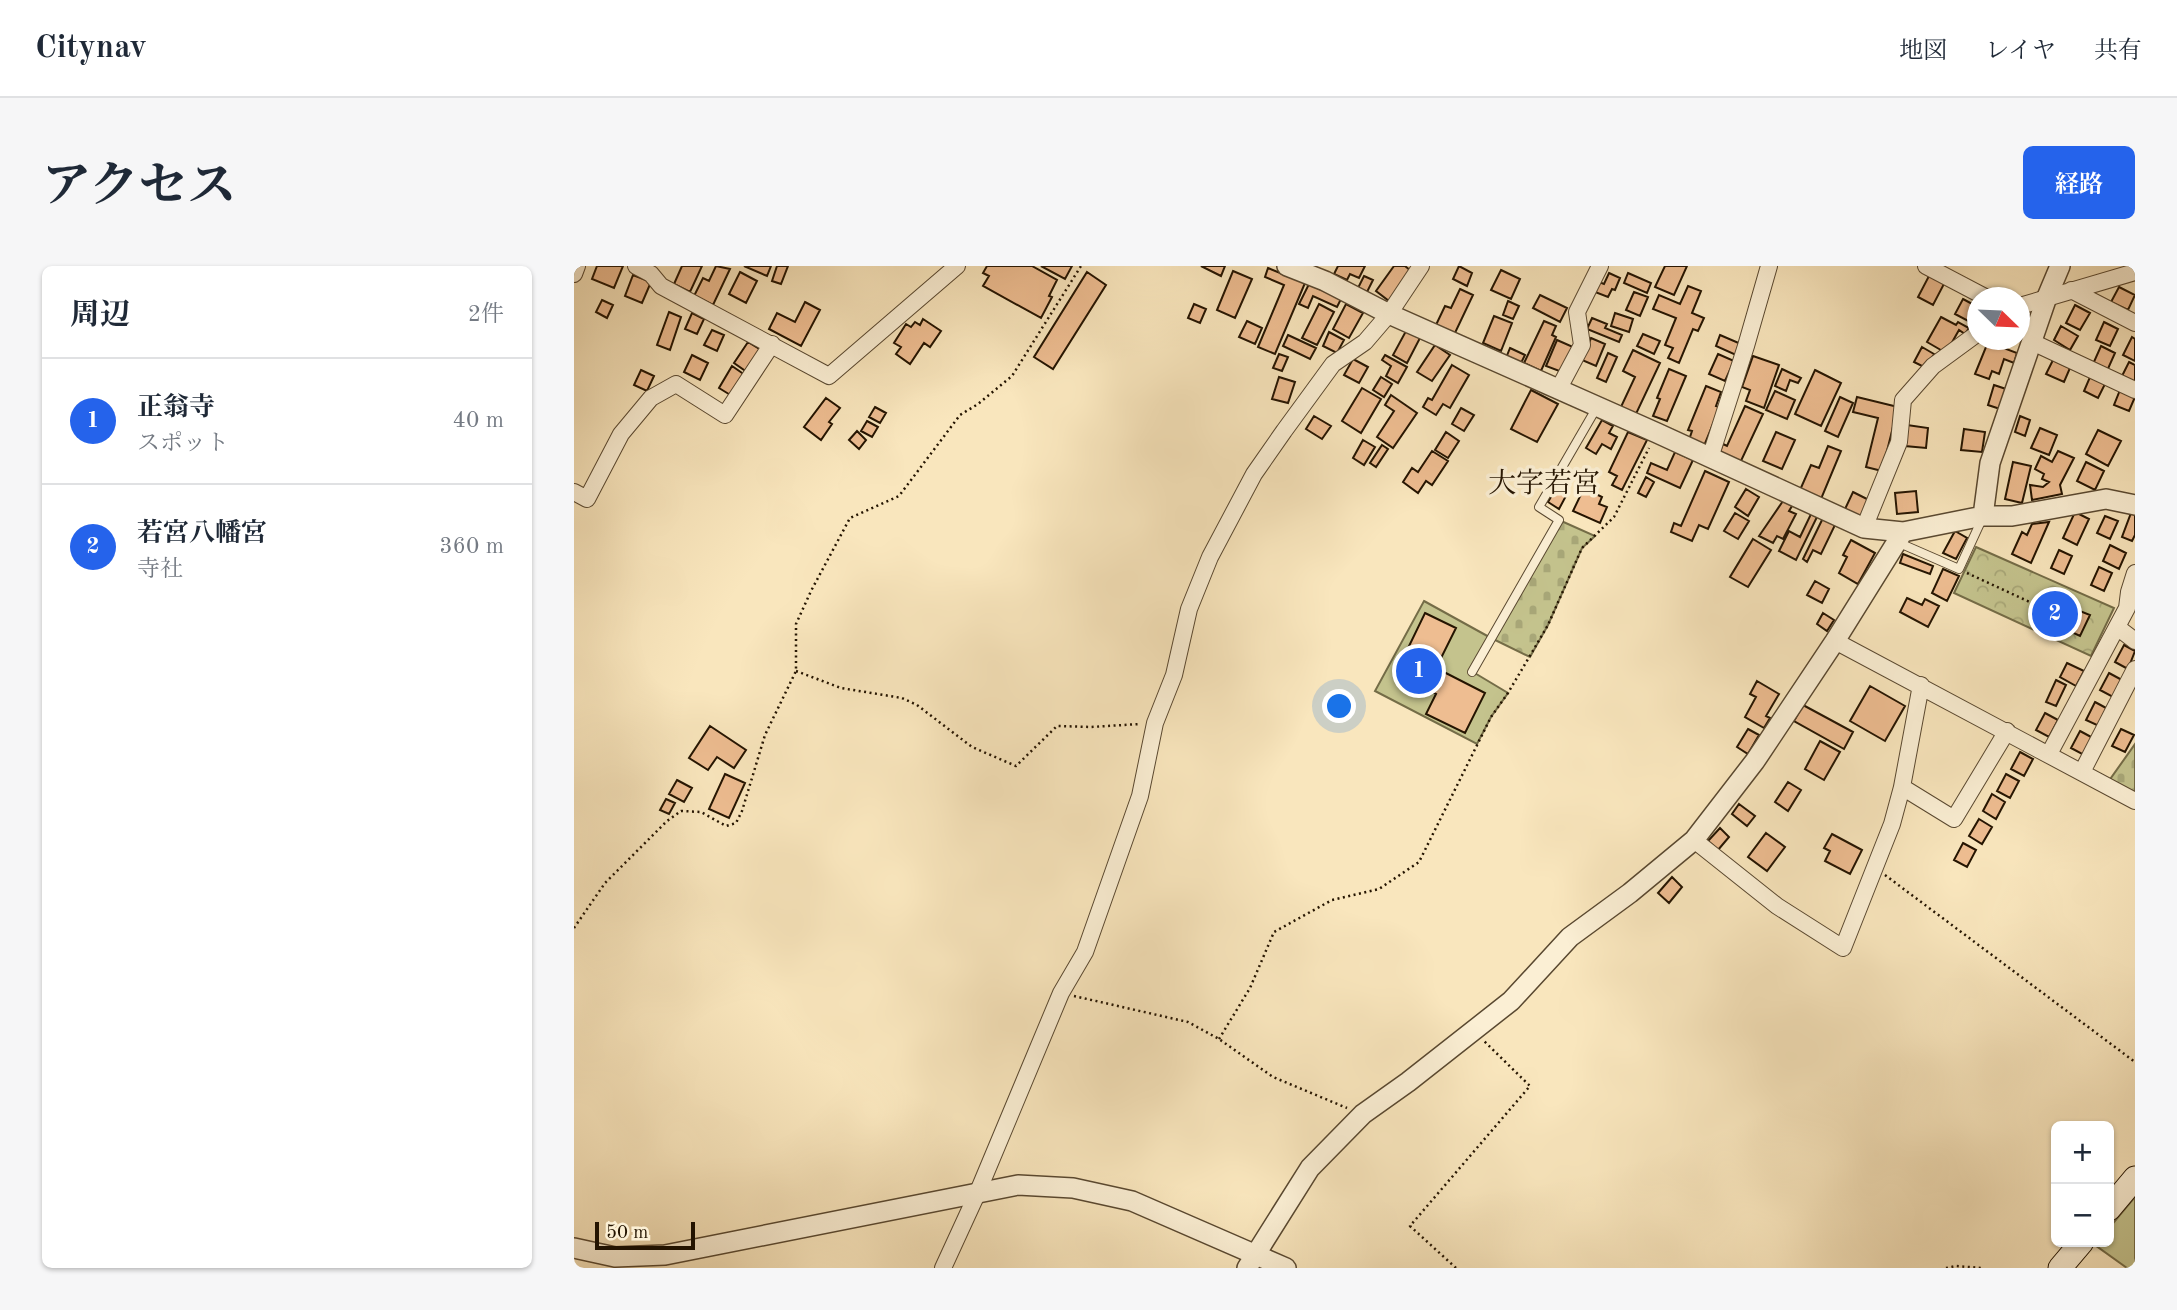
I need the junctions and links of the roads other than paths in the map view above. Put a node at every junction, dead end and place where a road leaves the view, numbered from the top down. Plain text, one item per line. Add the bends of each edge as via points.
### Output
1 (577, 266) edge
2 (636, 266) edge
3 (957, 266) edge
4 (1287, 266) edge
5 (1420, 266) edge
6 (1600, 266) edge
7 (1769, 266) edge
8 (1926, 266) edge
9 (2060, 266) edge
10 (2135, 272) edge
11 (574, 274) edge
12 (1967, 288) edge
13 (2071, 290) junction
14 (2047, 296) junction
15 (2030, 302) edge
16 (1389, 314) junction
17 (2135, 323) edge
18 (1967, 341) edge
19 (2032, 342) junction
20 (772, 344) junction
21 (1558, 390) junction
22 (2135, 390) edge
23 (1597, 407) junction
24 (1710, 458) junction
25 (574, 492) edge
26 (2135, 505) edge
27 (1983, 516) junction
28 (1864, 528) junction
29 (1900, 537) junction
30 (2135, 573) edge
31 (2117, 627) junction
32 (1835, 641) junction
33 (2135, 641) edge
34 (2135, 669) edge
35 (1472, 672) dead end
36 (1921, 685) junction
37 (2007, 731) junction
38 (2049, 754) junction
39 (2082, 772) junction
40 (1902, 787) junction
41 (2135, 801) edge
42 (1693, 840) junction
43 (2135, 1178) edge
44 (977, 1194) junction
45 (2114, 1203) edge
46 (2078, 1247) edge
47 (574, 1248) edge
48 (1251, 1261) edge
49 (943, 1268) edge
50 (1286, 1268) edge
51 (2060, 1268) edge

1 - 11 street
2 - 20 street via 661,286
3 - 20 street via 829,376
4 - 16 street
5 - 16 street
6 - 21 street via 1577,312 1582,345
7 - 24 street
8 - 12 street
9 - 14 street
10 - 13 street
13 - 14 street
13 - 17 street
14 - 15 street
14 - 19 street
16 - 21 street
16 - 44 street via 1365,342 1333,365 1254,474 1210,556 1189,610 1174,675 1154,723 1135,809 1085,952 1061,993
18 - 28 street via 1933,366 1903,400 1899,442
19 - 22 street
19 - 27 street via 1990,463
20 - 25 street via 725,415 676,384 651,398 621,433 587,499
21 - 23 street
23 - 24 street
23 - 35 lane via 1539,507 1559,520
24 - 28 street
26 - 27 street via 2106,499 2012,516
27 - 29 street
27 - 29 lane via 1959,569
28 - 29 street
29 - 32 street
30 - 31 street
31 - 33 street
31 - 38 street
32 - 36 street
32 - 42 street via 1755,761
34 - 39 street
36 - 37 street
36 - 40 street
37 - 38 street
37 - 40 street via 1954,819
38 - 39 street
39 - 41 street
40 - 42 street via 1843,948 1777,906
42 - 48 street via 1570,937 1511,1001 1363,1114 1310,1168
43 - 45 main road
44 - 47 street via 665,1255 615,1257
44 - 48 street via 1018,1185 1073,1188 1132,1201
44 - 49 street
46 - 51 main road
48 - 50 street

